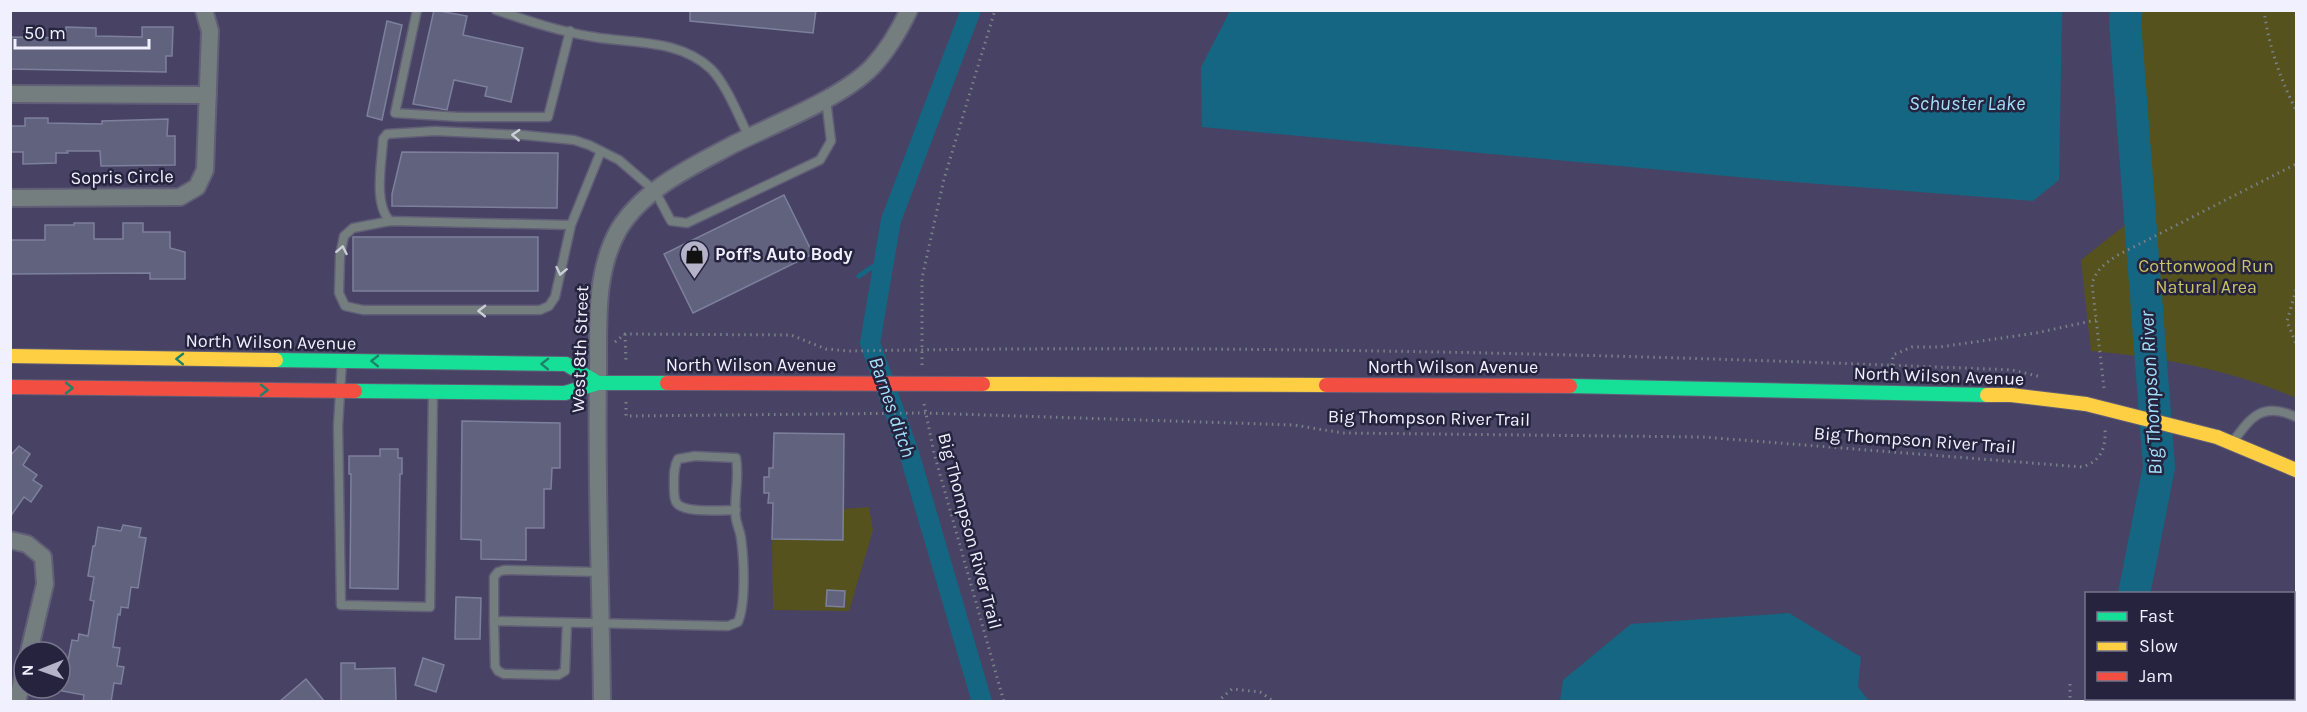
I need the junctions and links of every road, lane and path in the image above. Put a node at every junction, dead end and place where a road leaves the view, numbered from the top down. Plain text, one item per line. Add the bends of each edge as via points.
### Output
1 (204, 10) edge
2 (417, 10) edge
3 (496, 10) edge
4 (909, 10) edge
5 (995, 10) edge
6 (2264, 10) edge
7 (570, 32) junction
8 (10, 94) edge
9 (208, 95) junction
10 (826, 99) junction
11 (2296, 110) edge
12 (749, 137) junction
13 (602, 151) junction
14 (2296, 164) edge
15 (655, 191) junction
16 (10, 198) edge
17 (390, 221) junction
18 (572, 225) junction
19 (2296, 290) edge
20 (2097, 320) junction
21 (2296, 344) edge
22 (599, 346) junction
23 (922, 351) junction
24 (10, 356) edge
25 (342, 361) junction
26 (1892, 365) junction
27 (2044, 377) dead end
28 (2104, 381) dead end
29 (920, 382) junction
30 (598, 383) junction
31 (10, 387) edge
32 (340, 390) junction
33 (433, 391) junction
34 (925, 413) junction
35 (855, 414) dead end
36 (2296, 417) edge
37 (2106, 438) dead end
38 (2231, 443) junction
39 (2296, 470) edge
40 (736, 510) junction
41 (10, 540) edge
42 (600, 572) junction
43 (494, 621) junction
44 (567, 623) junction
45 (601, 624) junction
46 (32, 640) edge
47 (2070, 684) dead end
48 (602, 702) edge
49 (1004, 702) edge
50 (1217, 702) edge
51 (1275, 702) edge
52 (2070, 702) edge

1 - 9 street, Sopris Circle via 210,31
2 - 7 lane via 395,113 548,117
3 - 7 lane
4 - 10 street, West 8th Street via 898,33 873,66
5 - 23 path via 944,179 922,278
6 - 11 path via 2279,68
7 - 12 lane via 654,43 690,53 712,70
8 - 9 street
9 - 16 street, Sopris Circle via 206,170 196,187 180,197
10 - 12 street, West 8th Street
10 - 15 lane via 831,141 820,160 687,223 672,221
12 - 15 street, West 8th Street via 685,170
13 - 15 lane via 619,160
13 -> 17 lane via 574,140 523,135 435,131 387,134 383,139 380,200 384,216
13 - 18 lane
14 - 20 path via 2118,255 2095,274 2092,284
15 - 22 street, West 8th Street via 628,215 609,254 601,280
17 - 18 lane
18 -> 17 lane via 555,297 540,310 363,310 345,306 339,293 344,236 358,226
19 - 21 path via 2287,321
20 - 26 path via 2036,333 1912,348 1893,355
20 - 28 path
22 - 23 path via 612,344 625,334 792,335 826,349
22 - 30 street, West 8th Street
23 - 26 path via 1127,349 1477,354
23 - 29 path
25 -> 24 main road, North Wilson Avenue
30 -> 25 main road, North Wilson Avenue via 566,364
25 - 32 lane
26 - 27 path via 2012,370
29 - 30 main road, North Wilson Avenue
29 - 38 main road, North Wilson Avenue, bridge via 1543,386 2011,395 2086,404
30 - 33 main road, North Wilson Avenue via 566,393
30 - 42 street, West 8th Street
31 -> 32 main road, North Wilson Avenue
32 - 33 main road, North Wilson Avenue
32 - 33 lane via 341,605 430,607
34 - 35 path
34 - 37 path, Big Thompson River Trail via 1294,425 1343,433 1703,437 2082,467 2094,463 2104,450
34 - 49 path, Big Thompson River Trail
36 - 38 lane via 2276,410 2263,412 2249,419
38 - 39 main road, North Wilson Avenue
40 - 40 lane via 736,458 678,459 674,492 680,507
40 - 45 lane via 743,598 738,622 728,626
41 - 46 street via 27,544 43,557 45,584
42 - 43 lane via 498,572 494,577
42 - 45 street, West 8th Street
43 - 44 lane
43 - 44 lane via 495,666 504,674 558,675 565,670
44 - 45 lane
45 - 48 street, West 8th Street
47 - 52 path
50 - 51 path via 1232,689 1260,692

